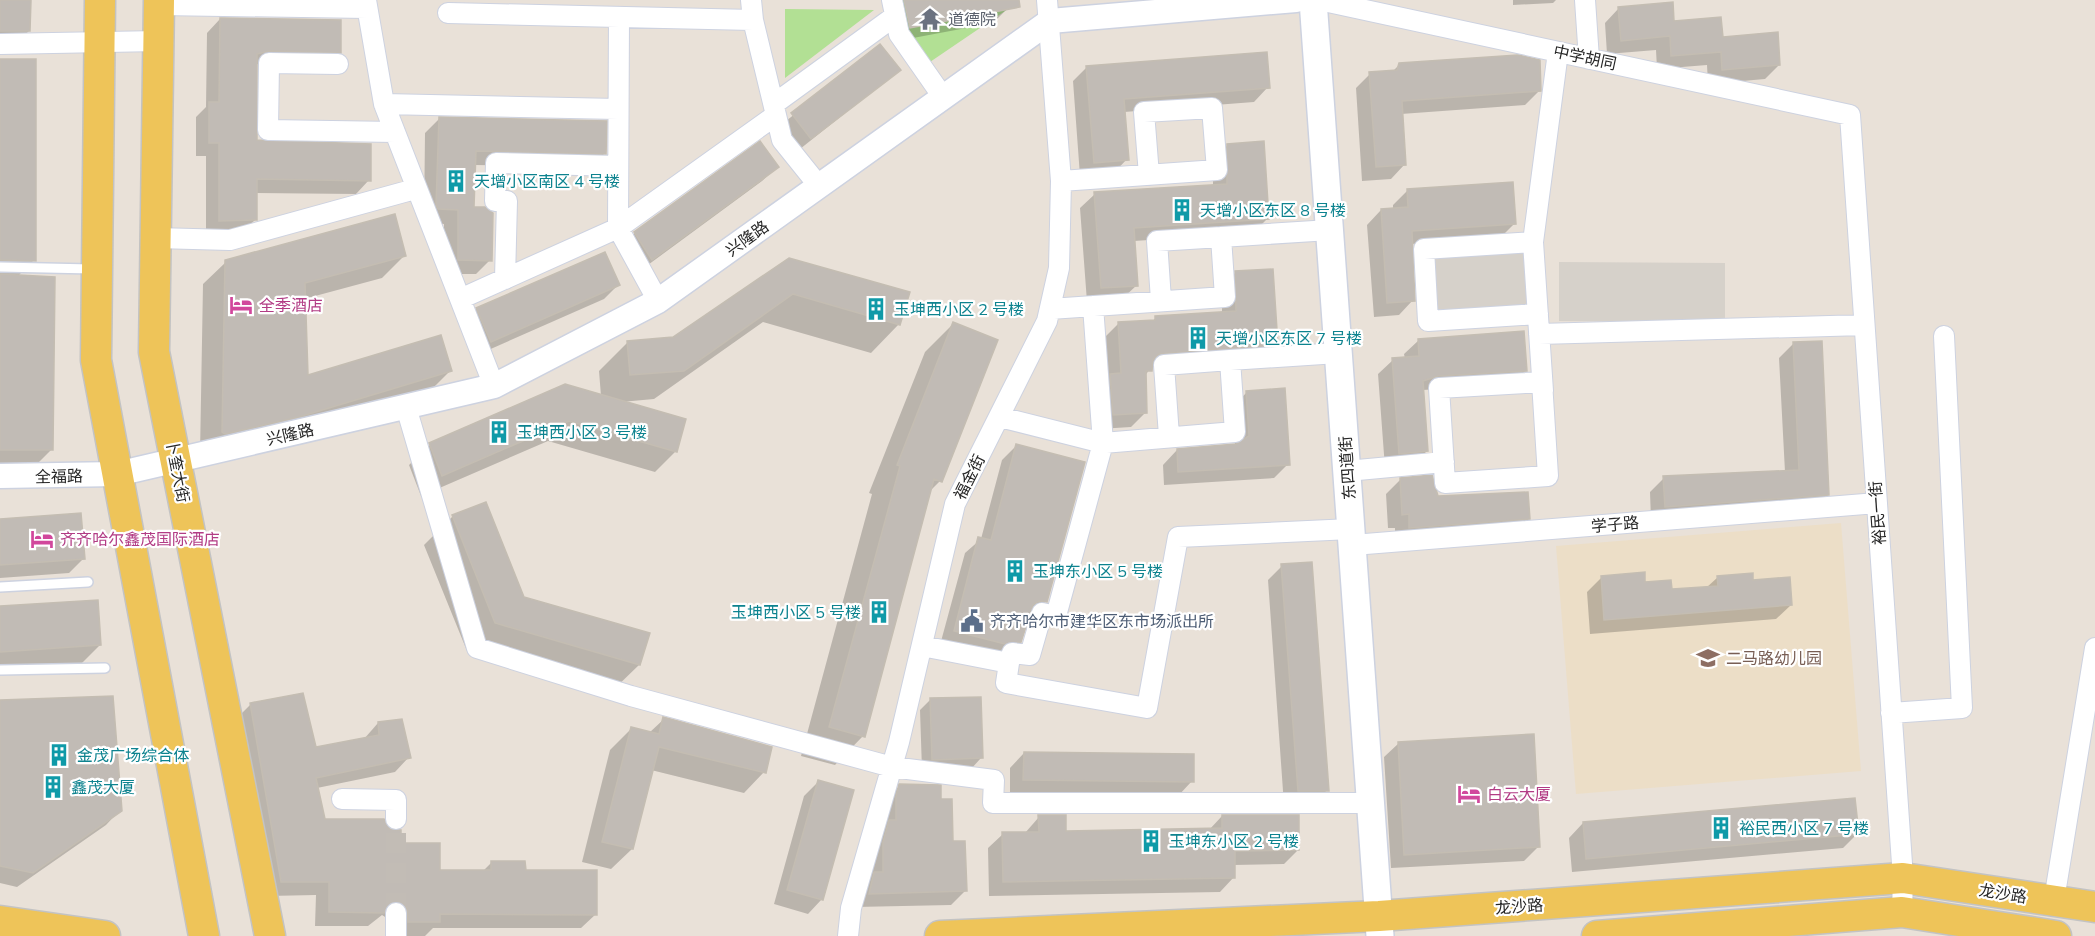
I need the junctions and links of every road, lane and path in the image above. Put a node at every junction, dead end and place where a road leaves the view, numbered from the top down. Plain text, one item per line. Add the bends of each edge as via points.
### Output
1 (100, 0) edge
2 (751, 0) edge
3 (1296, 0) edge
4 (1313, 0) edge
5 (1319, 0) edge
6 (1585, 0) edge
7 (159, 2) edge
8 (367, 4) edge
9 (894, 8) edge
10 (1048, 10) edge
11 (448, 13) dead end
12 (619, 17) junction
13 (753, 20) junction
14 (159, 41) junction
15 (0, 44) edge
16 (100, 44) junction
17 (1558, 52) junction
18 (1589, 58) junction
19 (338, 64) dead end
20 (943, 97) junction
21 (384, 104) junction
22 (618, 109) junction
23 (775, 110) junction
24 (1850, 115) joint
25 (394, 132) junction
26 (618, 166) junction
27 (1149, 175) junction
28 (1061, 181) junction
29 (819, 186) junction
30 (415, 189) junction
31 (618, 228) junction
32 (1330, 230) junction
33 (1221, 237) junction
34 (156, 238) junction
35 (1533, 242) junction
36 (0, 267) edge
37 (97, 269) junction
38 (505, 279) junction
39 (460, 299) junction
40 (1161, 300) junction
41 (658, 301) junction
42 (1093, 306) junction
43 (1050, 309) junction
44 (1538, 314) junction
45 (1864, 325) junction
46 (1539, 334) junction
47 (1944, 336) dead end
48 (1338, 353) junction
49 (1230, 360) junction
50 (494, 386) junction
51 (1543, 392) junction
52 (406, 407) junction
53 (1000, 417) junction
54 (1170, 436) junction
55 (1103, 443) junction
56 (176, 460) junction
57 (1444, 462) junction
58 (1347, 471) junction
59 (117, 474) junction
60 (0, 476) edge
61 (1877, 503) junction
62 (1352, 537) junction
63 (88, 582) dead end
64 (0, 587) edge
65 (922, 646) junction
66 (2095, 648) edge
67 (1009, 663) junction
68 (105, 668) dead end
69 (0, 670) edge
70 (1891, 713) junction
71 (892, 767) junction
72 (342, 799) dead end
73 (1371, 803) junction
74 (396, 819) tunnel mouth
75 (1903, 878) junction
76 (2054, 900) junction
77 (2095, 907) edge
78 (1902, 912) junction
79 (396, 913) tunnel mouth
80 (0, 921) edge
81 (1380, 926) edge
82 (1739, 930) edge
83 (105, 936) edge
84 (204, 936) edge
85 (270, 936) edge
86 (396, 936) edge
87 (848, 936) edge
88 (940, 936) edge
89 (1597, 936) edge
90 (2056, 936) edge

1 - 16 main road
2 - 13 street
3 - 10 street
4 - 32 main road, 东四道街
5 - 17 street, 中学胡同
6 - 18 street
7 - 8 street
7 - 14 main road, 卜奎大街
8 - 21 street
9 - 20 street via 899,34
9 - 23 street
10 - 20 street, 兴隆路
10 - 28 street, 福金街
11 - 12 street
12 - 13 street
12 - 22 street
13 - 23 street
14 - 16 street
14 - 34 main road, 卜奎大街
15 - 16 street
16 - 37 main road
17 - 18 street, 中学胡同
17 - 35 street
18 - 24 street, 中学胡同
19 - 25 street via 269,63 268,130
20 - 29 street, 兴隆路
21 - 22 street
21 - 25 street
22 - 26 street
23 - 29 street via 782,140
23 - 31 street
24 - 45 street, 裕民一街
25 - 30 street
26 - 31 street
26 - 38 street via 496,163 495,201 507,201
27 - 27 street via 1217,170 1212,108 1144,112
27 - 28 street
28 - 43 street, 福金街 via 1059,268
29 - 41 street, 兴隆路
30 - 34 street via 230,240
30 - 39 street
31 - 38 street
31 - 41 street
32 - 33 street
32 - 48 main road, 东四道街
33 - 40 street via 1157,242
33 - 40 street via 1225,297
34 - 56 main road, 卜奎大街 via 154,352
35 - 44 street
35 - 44 street via 1424,249 1428,321
36 - 37 lane
37 - 59 main road via 96,360
38 - 39 street
39 - 50 street
40 - 42 street
41 - 50 street, 兴隆路
42 - 43 street
42 - 55 street
43 - 53 street, 福金街
44 - 46 street
45 - 46 street
45 - 61 street, 裕民一街
46 - 51 street
47 - 70 street via 1962,708
48 - 49 street
48 - 58 main road, 东四道街
49 - 54 street via 1235,432
49 - 54 street via 1164,364
50 - 52 street, 兴隆路
51 - 57 street via 1542,382 1439,388
51 - 57 street via 1548,476 1445,483
52 - 56 street, 兴隆路
52 - 71 street via 477,648 631,696
53 - 55 street
53 - 65 street, 福金街 via 955,504
54 - 55 street
55 - 67 street via 1056,616 1042,613 1030,655 1012,653
56 - 59 street, 兴隆路
56 - 85 main road, 卜奎大街
57 - 58 street
58 - 62 main road, 东四道街
59 - 60 street, 全福路
59 - 84 main road
61 - 62 street, 学子路
61 - 70 street, 裕民一街
62 - 67 street, 学子路 via 1178,537 1147,708 1006,682
62 - 73 main road, 东四道街
63 - 64 lane
65 - 67 street
65 - 71 street, 福金街
66 - 76 street
68 - 69 lane
70 - 75 street, 裕民一街
71 - 73 street via 994,780 993,803
71 - 87 street, 福金街 via 851,908
72 - 74 street via 396,800
73 - 81 main road, 东四道街
75 - 76 main road, 龙沙路
75 - 78 street, 裕民一街
75 - 81 main road, 龙沙路
76 - 77 main road, 龙沙路
78 - 82 main road, 龙沙路
78 - 90 main road, 龙沙路
79 - 86 street
80 - 83 main road
81 - 88 main road, 龙沙路
82 - 89 main road, 龙沙路

